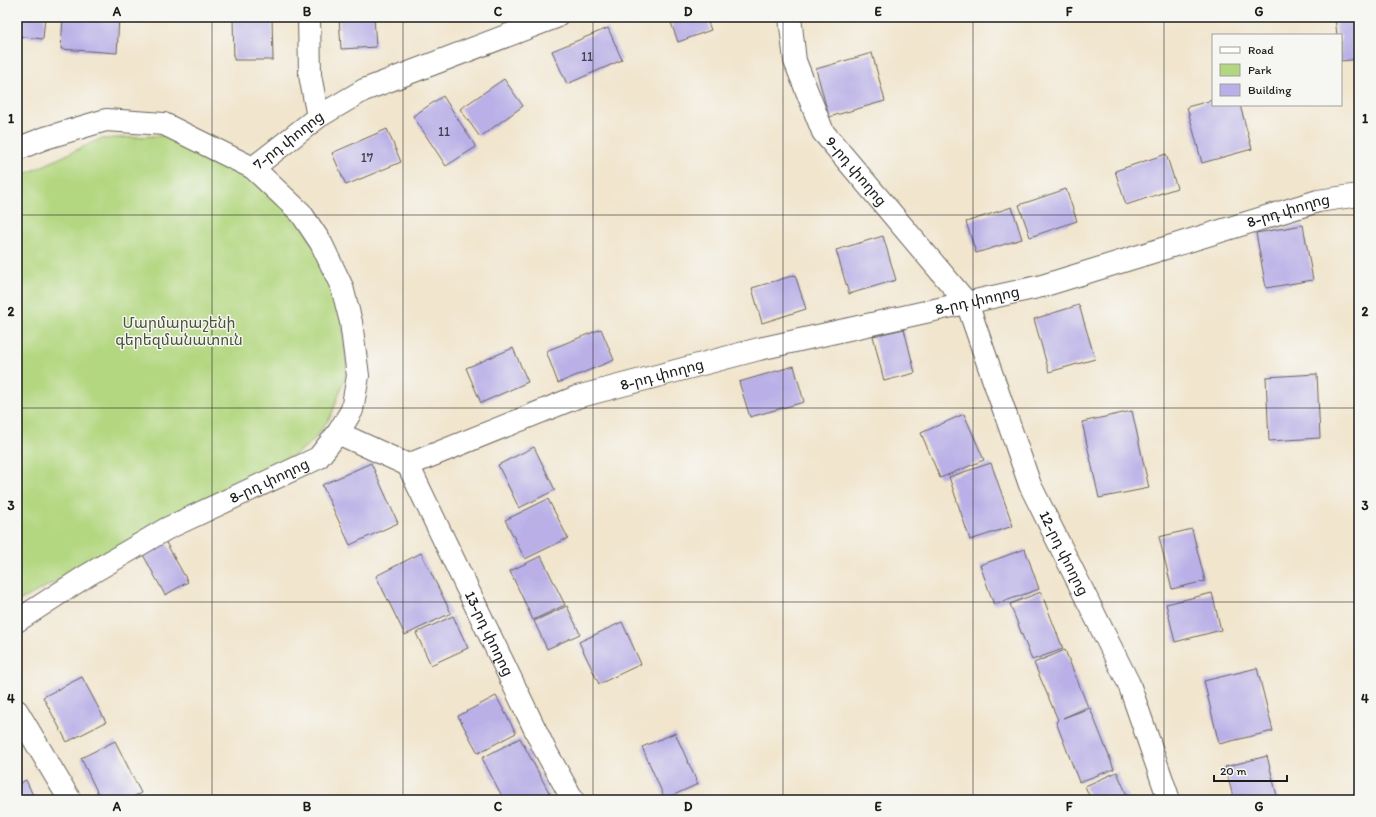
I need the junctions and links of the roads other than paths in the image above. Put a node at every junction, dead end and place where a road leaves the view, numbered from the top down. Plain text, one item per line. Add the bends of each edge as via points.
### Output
1 (309, 17) edge
2 (556, 17) edge
3 (790, 17) edge
4 (318, 117) junction
5 (17, 149) edge
6 (253, 168) junction
7 (1359, 195) edge
8 (967, 303) junction
9 (338, 433) junction
10 (408, 465) junction
11 (17, 621) edge
12 (17, 711) edge
13 (70, 800) edge
14 (573, 800) edge
15 (1169, 800) edge

1 - 4 street via 310,75
2 - 4 street, 7-րդ փողոց via 364,90
3 - 8 street, 9-րդ փողոց via 795,61 823,132
4 - 6 street, 7-րդ փողոց
5 - 6 street, 7-րդ փողոց via 106,120 164,124
6 - 9 street, 8-րդ փողոց via 300,213 321,243 342,287 351,322 358,376 352,410
7 - 8 street, 8-րդ փողոց via 1318,201 1042,286
8 - 10 street, 8-րդ փողոց via 759,349 578,397
8 - 15 street, 12-րդ փողոց via 1030,485 1129,684
9 - 10 street
9 - 11 street, 8-րդ փողոց via 318,458 166,529 86,576
10 - 14 street, 13-րդ փողոց via 544,748
12 - 13 street

